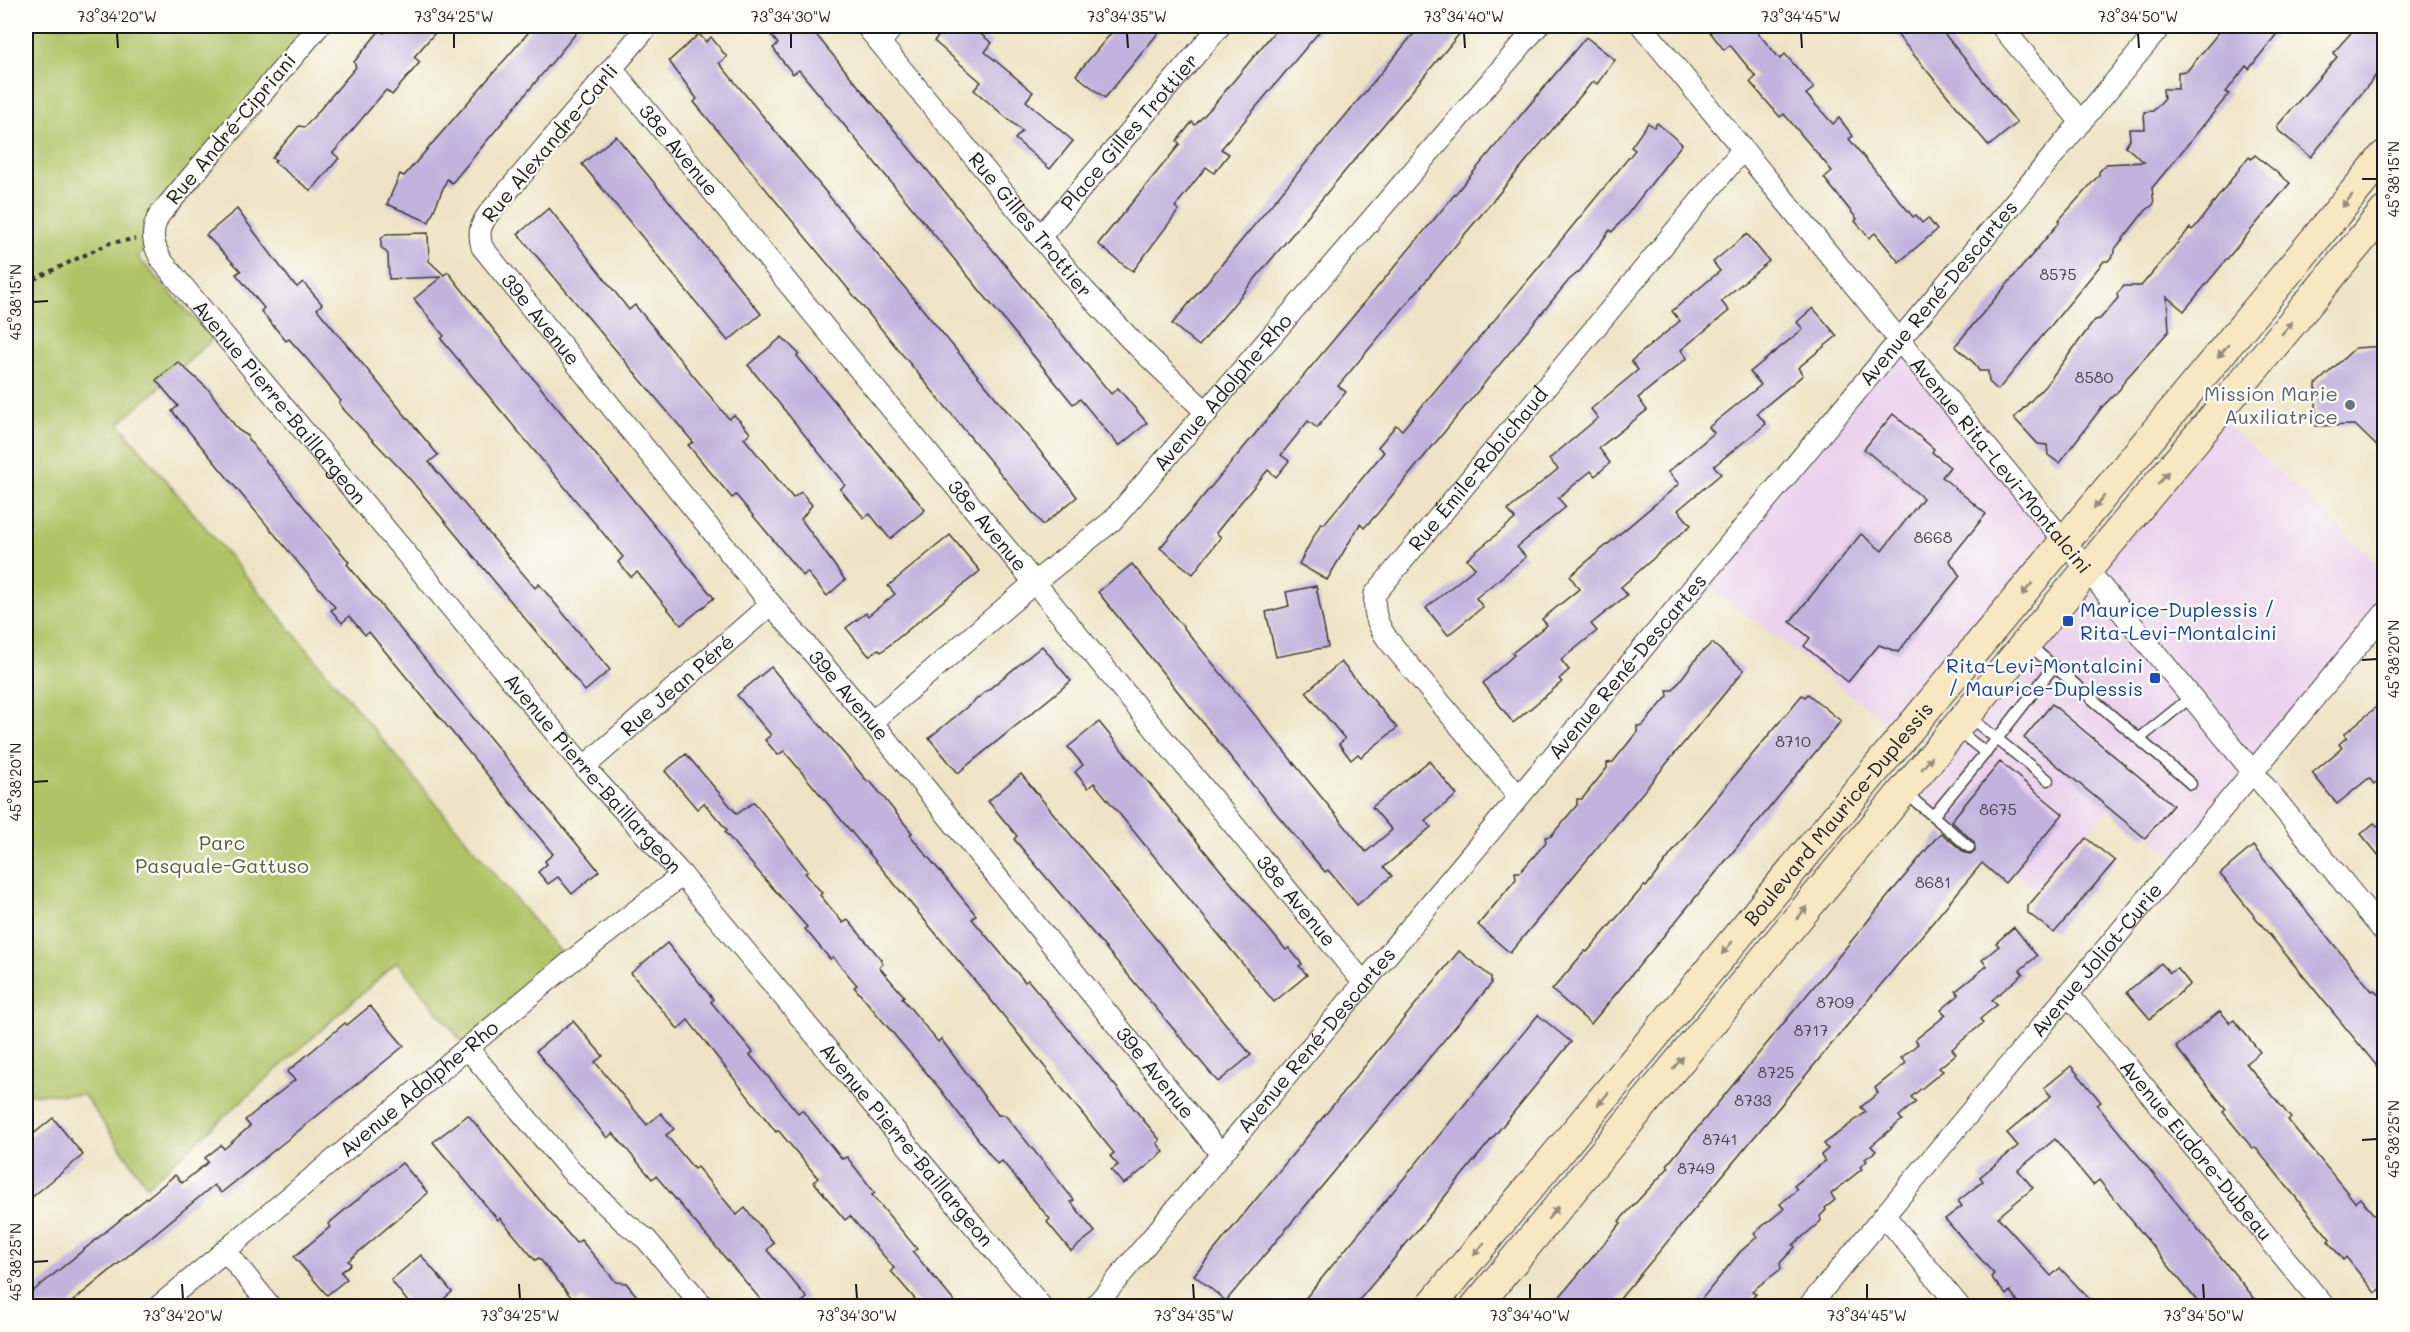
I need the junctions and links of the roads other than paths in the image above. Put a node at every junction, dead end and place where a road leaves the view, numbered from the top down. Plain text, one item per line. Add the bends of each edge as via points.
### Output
1 (319, 26) edge
2 (648, 26) edge
3 (866, 26) edge
4 (894, 26) edge
5 (1220, 26) edge
6 (1538, 26) edge
7 (1642, 26) edge
8 (2001, 26) edge
9 (2161, 26) edge
10 (880, 42) junction
11 (612, 69) junction
12 (2081, 122) junction
13 (1743, 149) junction
14 (2385, 156) edge
15 (2385, 212) edge
16 (479, 235) joint
17 (153, 237) joint
18 (1040, 237) junction
19 (1899, 339) junction
20 (1207, 412) junction
21 (2064, 544) junction
22 (2086, 573) junction
23 (1035, 582) junction
24 (771, 604) junction
25 (2385, 614) edge
26 (2027, 643) junction
27 (2054, 666) junction
28 (2191, 697) junction
29 (872, 722) junction
30 (1961, 722) junction
31 (1997, 739) junction
32 (2139, 740) junction
33 (1986, 753) junction
34 (584, 767) junction
35 (2253, 773) junction
36 (2048, 780) dead end
37 (2191, 784) dead end
38 (1903, 791) junction
39 (1518, 796) junction
40 (1933, 816) junction
41 (1969, 847) dead end
42 (682, 875) junction
43 (2385, 932) edge
44 (1363, 982) junction
45 (2068, 994) junction
46 (468, 1049) junction
47 (1221, 1154) junction
48 (1884, 1215) junction
49 (225, 1250) junction
50 (159, 1306) edge
51 (270, 1306) edge
52 (703, 1306) edge
53 (1041, 1306) edge
54 (1095, 1306) edge
55 (1431, 1306) edge
56 (1476, 1306) edge
57 (1809, 1306) edge
58 (1959, 1306) edge
59 (2324, 1306) edge

1 - 17 street, Rue André-Cipriani via 175,194 153,224
2 - 11 street, Rue Alexandre-Carli
3 - 10 street, Rue Gilles Trottier
4 - 10 street
5 - 18 street, Place Gilles Trottier
6 - 20 street, Avenue Adolphe-Rho
7 - 13 street, Avenue Rita-Levi-Montalcini
8 - 12 street
9 - 12 street, Avenue René-Descartes
10 - 18 street, Rue Gilles Trottier
11 - 16 street, Rue Alexandre-Carli via 489,213
11 - 23 street, 38e Avenue
12 - 19 street, Avenue René-Descartes
13 - 19 street, Avenue Rita-Levi-Montalcini
13 - 39 street, Rue Émile-Robichaud via 1375,594 1377,625
14 -> 21 street, Boulevard Maurice-Duplessis
22 -> 15 street, Boulevard Maurice-Duplessis
16 - 24 street, 39e Avenue via 488,257
17 - 34 street, Avenue Pierre-Baillargeon via 162,261
18 - 20 street, Rue Gilles Trottier via 1131,340
19 - 21 street, Avenue Rita-Levi-Montalcini
19 - 39 street, Avenue René-Descartes
20 - 23 street, Avenue Adolphe-Rho via 1112,521
21 - 22 street, Avenue Rita-Levi-Montalcini
21 -> 55 street, Boulevard Maurice-Duplessis
22 - 26 street, Boulevard Maurice-Duplessis
22 - 28 street, Avenue Rita-Levi-Montalcini
23 - 29 street, Avenue Adolphe-Rho
23 - 44 street, 38e Avenue
24 - 29 street, 39e Avenue
24 - 34 street, Rue Jean Péré
25 - 35 street, Avenue Joliot-Curie
26 - 27 lane
26 - 30 street, Boulevard Maurice-Duplessis
27 - 31 lane
27 - 32 lane
28 - 32 lane
28 - 35 street, Avenue Rita-Levi-Montalcini
29 - 47 street, 39e Avenue
30 - 31 lane
30 - 33 lane
38 -> 30 street, Boulevard Maurice-Duplessis
31 - 33 lane
31 - 36 lane
32 - 37 lane
33 - 40 lane
34 - 42 street, Avenue Pierre-Baillargeon
35 - 43 street, Avenue Rita-Levi-Montalcini
35 - 45 street, Avenue Joliot-Curie
38 - 40 lane
56 -> 38 street, Boulevard Maurice-Duplessis
39 - 44 street, Avenue René-Descartes
40 - 41 lane
42 - 46 street, Avenue Adolphe-Rho via 569,963
42 - 53 street, Avenue Pierre-Baillargeon
44 - 47 street, Avenue René-Descartes
45 - 48 street, Avenue Joliot-Curie
45 - 59 street, Avenue Eudore-Dubeau
46 - 49 street, Avenue Adolphe-Rho
46 - 52 street via 571,1171 646,1239
47 - 54 street, Avenue René-Descartes
48 - 57 street, Avenue Joliot-Curie
48 - 58 street
49 - 50 street, Avenue Adolphe-Rho
49 - 51 street

